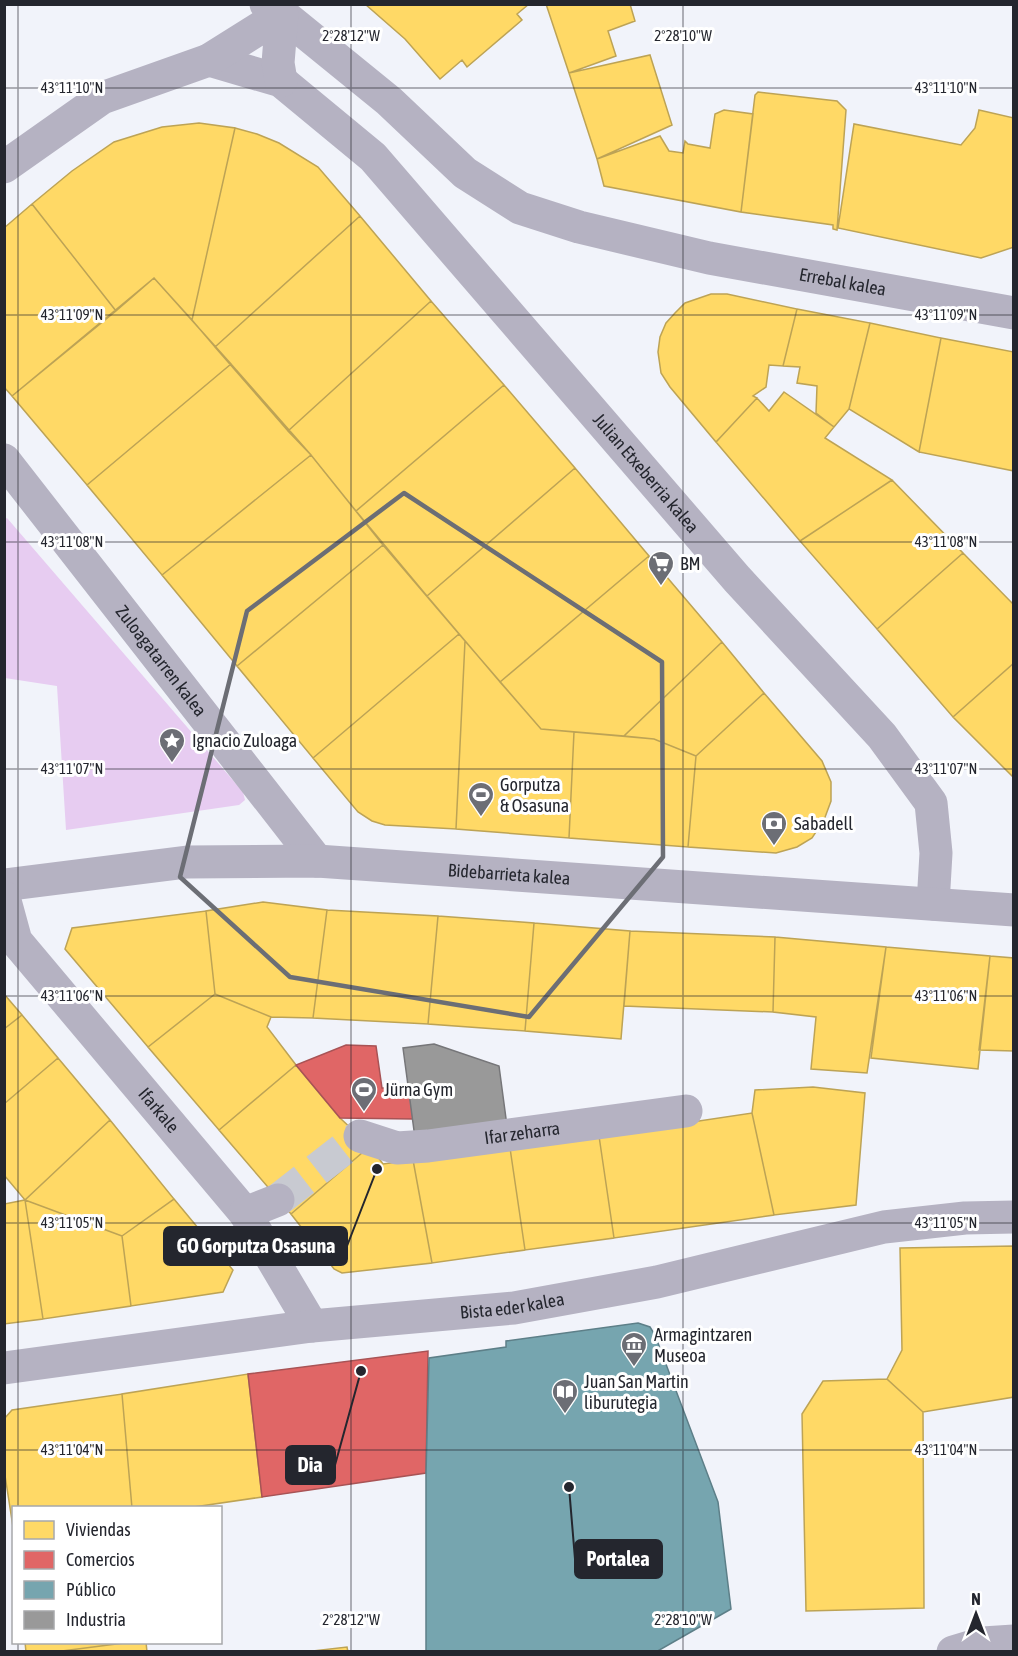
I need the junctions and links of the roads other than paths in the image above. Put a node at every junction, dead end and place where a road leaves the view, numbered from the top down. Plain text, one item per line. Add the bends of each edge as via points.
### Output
1 (274, 9) edge
2 (209, 60) junction
3 (281, 81) junction
4 (4, 167) edge
5 (1014, 313) edge
6 (4, 460) edge
7 (317, 861) junction
8 (4, 885) edge
9 (4, 897) edge
10 (933, 904) junction
11 (1014, 910) edge
12 (686, 1111) dead end
13 (360, 1136) dead end
14 (278, 1200) tunnel mouth
15 (245, 1213) junction
16 (1014, 1217) edge
17 (312, 1326) junction
18 (4, 1368) edge
19 (1014, 1641) edge
20 (953, 1652) edge

1 - 2 street
1 - 3 street
1 - 5 street, Errebal kalea via 389,101 465,173 520,208 579,227 709,258
2 - 3 street, Julian Etxeberria kalea
2 - 4 street via 102,98
3 - 10 street, Julian Etxeberria kalea via 373,157 737,579 882,736 931,803 936,853
6 - 7 street, Zuloagatarren kalea
7 - 8 street, Bidebarrieta kalea via 187,862
7 - 10 street, Bidebarrieta kalea
9 - 15 street, Ifarkale via 16,940
10 - 11 street, Bidebarrieta kalea
12 - 13 street, Ifar zeharra via 428,1146 397,1148
14 - 15 street
15 - 17 street, Ifarkale
16 - 17 street, Bista eder kalea via 884,1227 657,1282 514,1308
17 - 18 street, Bista eder kalea
19 - 20 street via 983,1643

